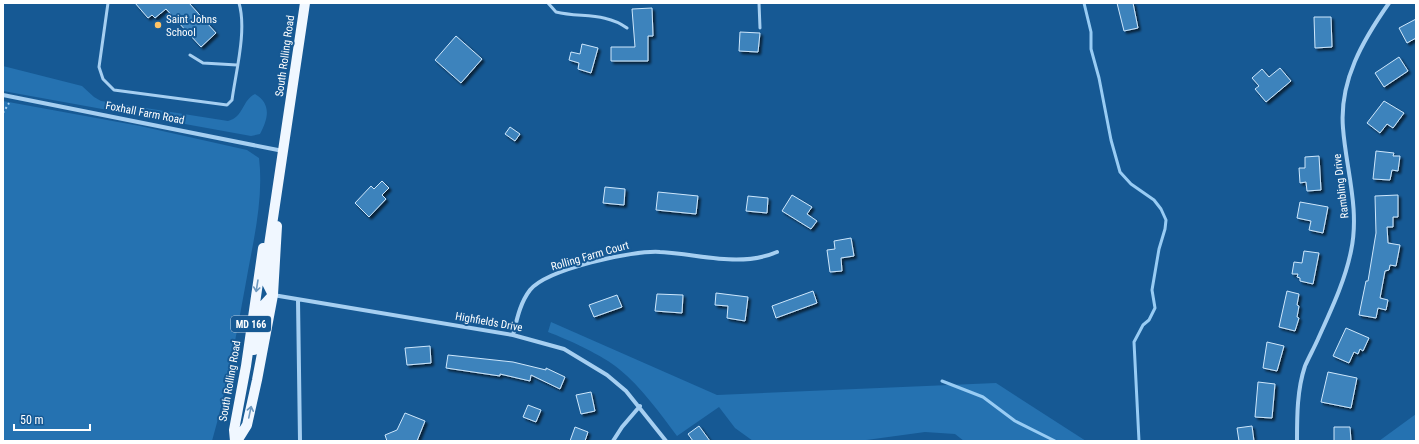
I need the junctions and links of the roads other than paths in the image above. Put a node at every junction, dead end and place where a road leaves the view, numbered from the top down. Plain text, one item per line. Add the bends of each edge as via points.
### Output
1 (108, 3) edge
2 (239, 3) edge
3 (305, 3) edge
4 (548, 3) edge
5 (759, 3) edge
6 (1388, 3) edge
7 (626, 28) dead end
8 (760, 28) dead end
9 (190, 55) dead end
10 (237, 65) junction
11 (3, 95) edge
12 (283, 151) junction
13 (276, 208) junction
14 (777, 252) dead end
15 (273, 295) junction
16 (298, 300) junction
17 (512, 335) junction
18 (640, 406) junction
19 (236, 441) edge
20 (300, 441) edge
21 (613, 441) edge
22 (666, 441) edge
23 (1297, 441) edge

1 - 10 lane via 100,67 103,79 114,90 227,104 232,100
2 - 10 lane via 242,15
3 - 12 main road, South Rolling Road / MD 166
4 - 7 lane via 556,12 602,16 619,22
5 - 8 lane
6 - 23 street, Rambling Drive via 1355,58 1344,101 1342,127 1354,208 1354,231 1344,278 1305,366 1297,412
9 - 10 lane via 203,63
11 - 12 street, Foxhall Farm Road
12 - 13 main road, South Rolling Road / MD 166
13 - 15 main road, South Rolling Road / MD 166 via 278,232
13 -> 19 main road, South Rolling Road / MD 166 via 265,236 234,430
14 - 17 street, Rolling Farm Court via 753,260 739,260 637,252 553,274 531,289 524,298
15 - 16 street, Highfields Drive
15 - 19 main road, South Rolling Road / MD 166 via 247,425
16 - 17 street, Highfields Drive
16 - 20 street
17 - 18 street, Highfields Drive via 564,349 588,361
18 - 21 street
18 - 22 street, Highfields Drive

